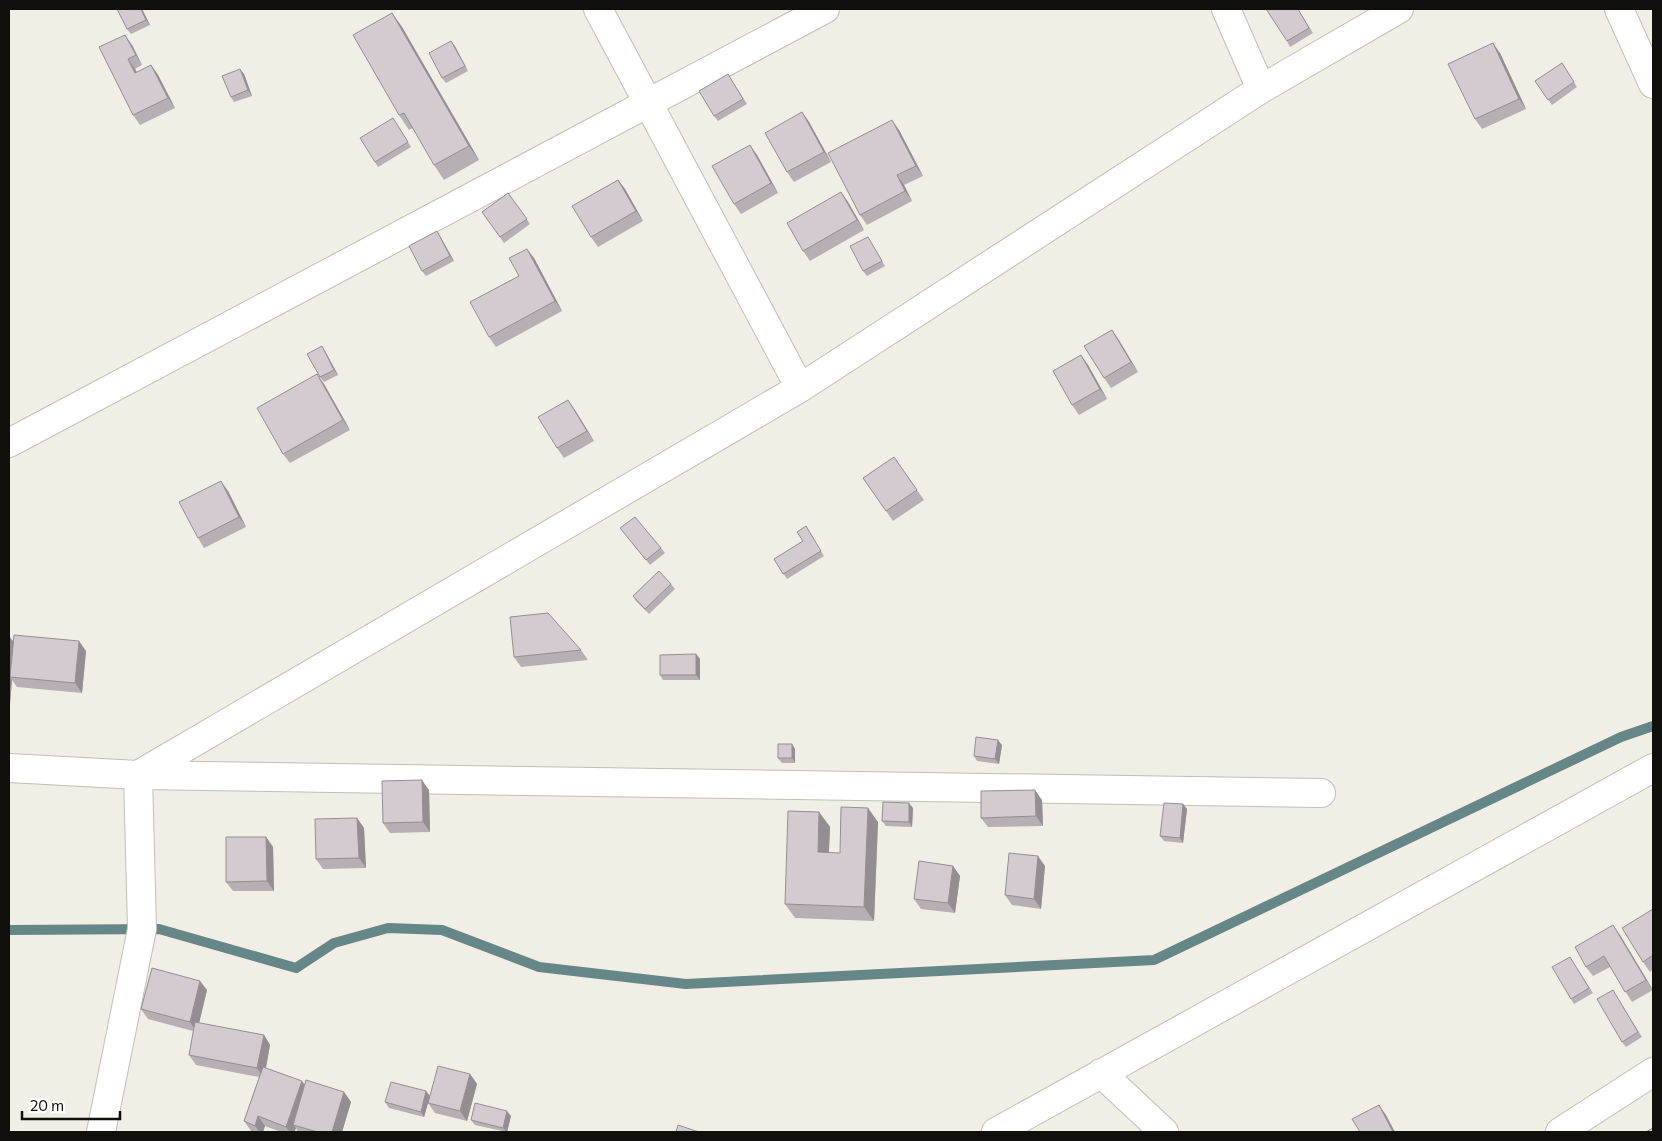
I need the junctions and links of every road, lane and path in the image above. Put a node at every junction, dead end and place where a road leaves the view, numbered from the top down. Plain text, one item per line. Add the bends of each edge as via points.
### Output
1 (598, 9) edge
2 (824, 9) edge
3 (1226, 9) edge
4 (1399, 9) edge
5 (1619, 9) edge
6 (1653, 84) edge
7 (1261, 89) junction
8 (648, 102) junction
9 (800, 388) junction
10 (9, 443) edge
11 (9, 768) edge
12 (1653, 768) edge
13 (138, 774) junction
14 (1321, 793) dead end
15 (1653, 1072) edge
16 (1101, 1073) junction
17 (101, 1132) edge
18 (996, 1132) edge
19 (1164, 1132) edge
20 (1560, 1132) edge

1 - 8 street
2 - 8 street
3 - 7 street
4 - 7 street
5 - 6 street
7 - 9 street
8 - 9 street
8 - 10 street
9 - 13 street
11 - 13 street
12 - 16 street
13 - 14 street
13 - 17 street via 142,929
15 - 20 street
16 - 18 street
16 - 19 street

